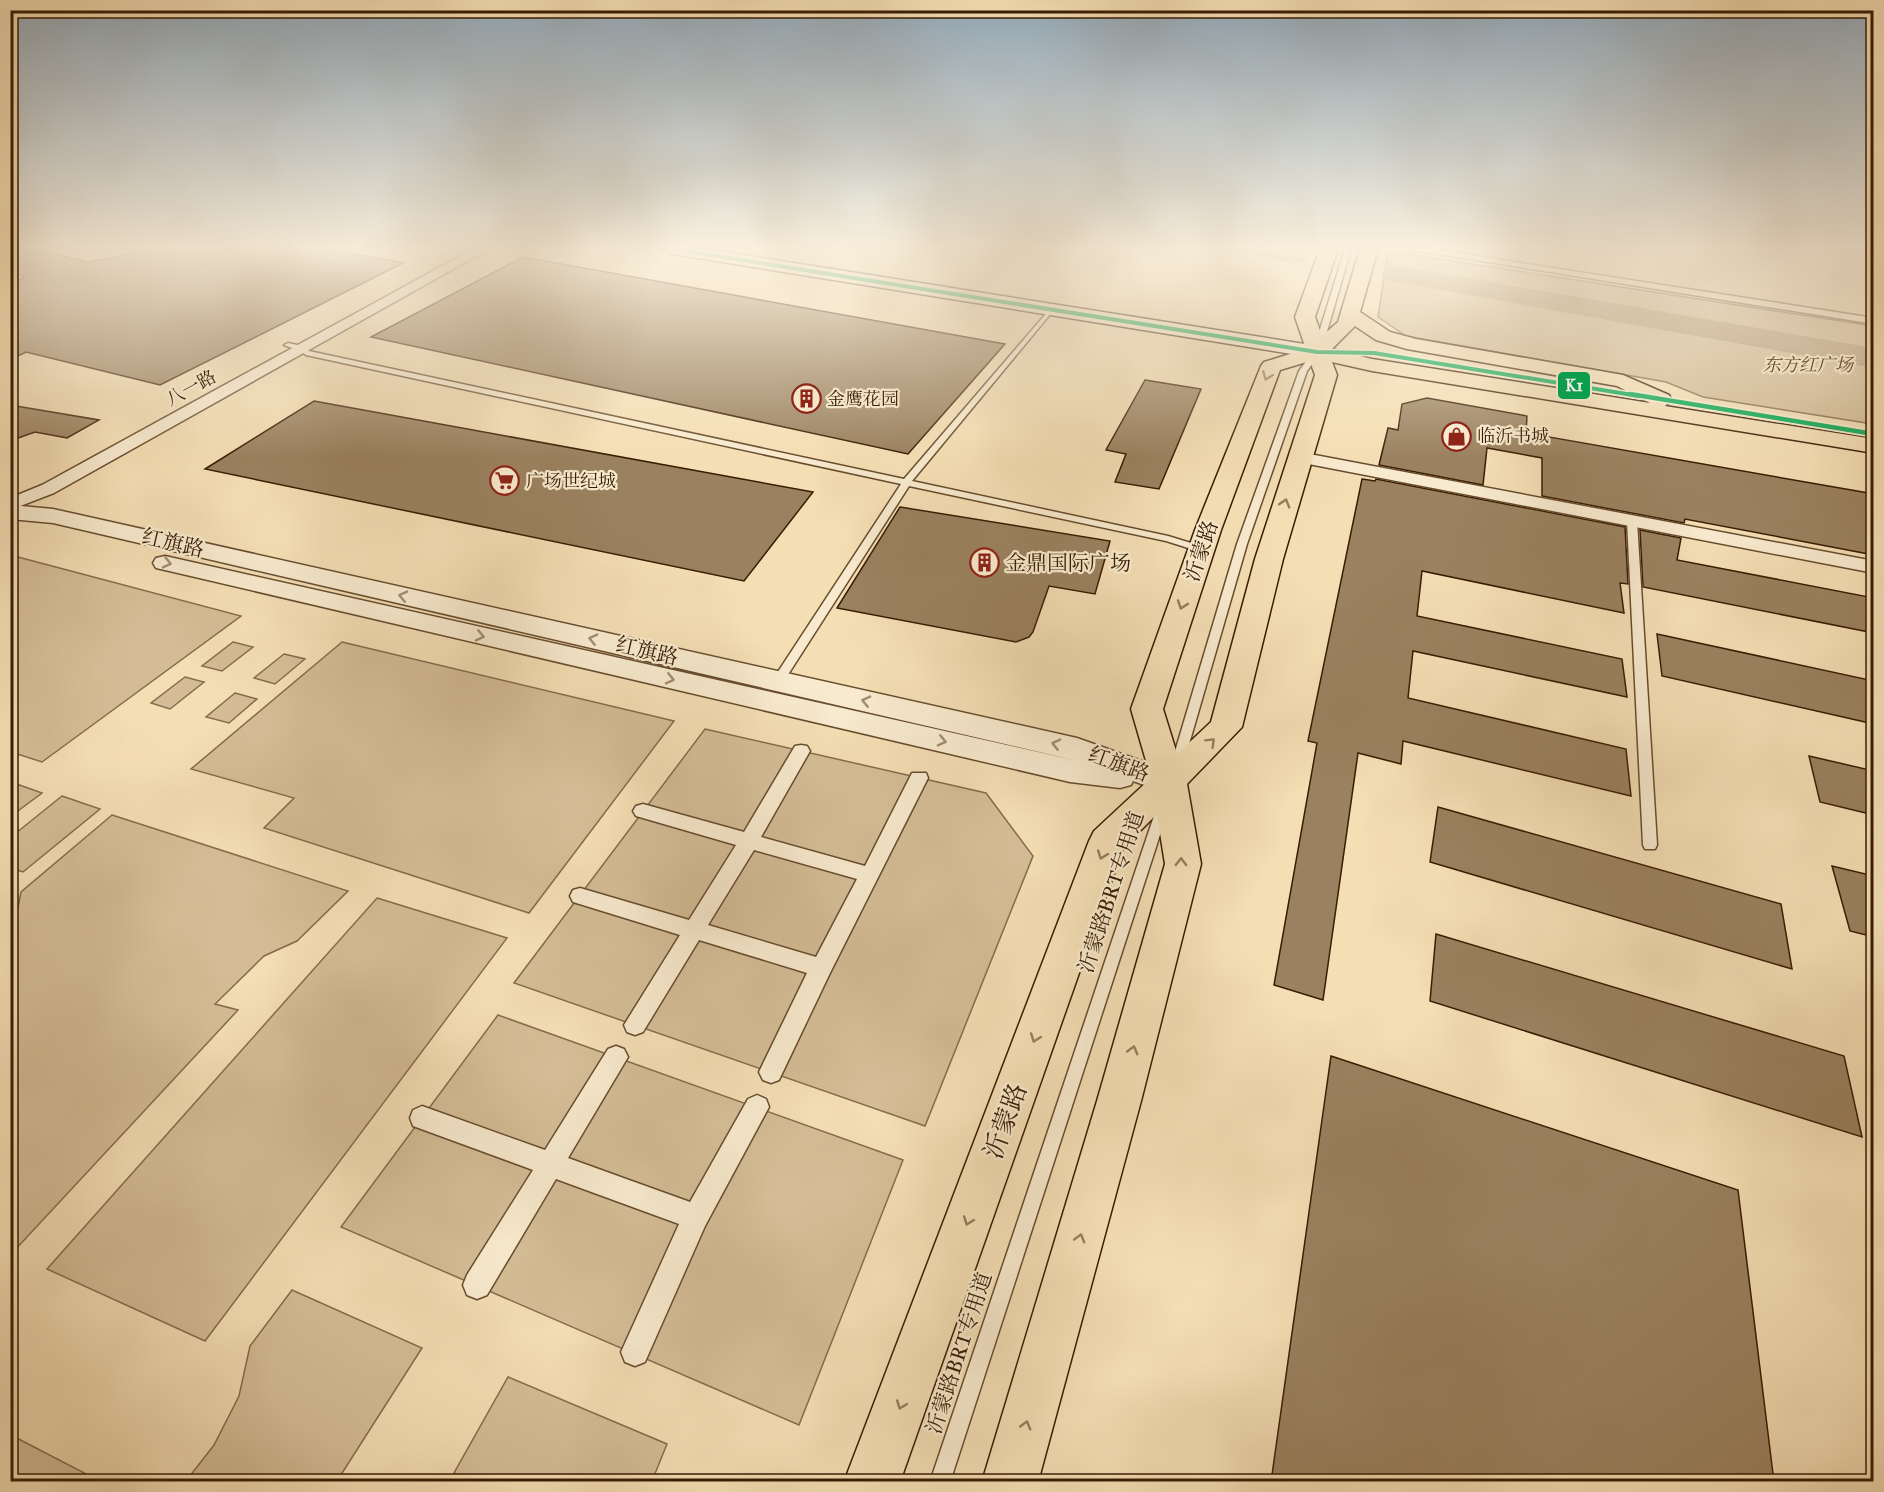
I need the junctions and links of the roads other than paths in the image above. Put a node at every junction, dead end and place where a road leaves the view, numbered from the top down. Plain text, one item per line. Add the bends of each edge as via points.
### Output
1 (346, 319) edge
2 (350, 319) edge
3 (1044, 319) edge
4 (1101, 319) edge
5 (1149, 319) edge
6 (1306, 319) edge
7 (1327, 319) edge
8 (1350, 319) edge
9 (1357, 319) edge
10 (1859, 319) edge
11 (1874, 321) edge
12 (296, 347) junction
13 (1317, 352) junction
14 (1661, 400) junction
15 (1874, 434) edge
16 (1874, 446) edge
17 (1299, 457) junction
18 (907, 482) junction
19 (10, 503) edge
20 (10, 512) edge
21 (10, 520) edge
22 (1632, 521) junction
23 (1202, 549) junction
24 (1874, 567) edge
25 (778, 681) junction
26 (801, 751) dead end
27 (919, 778) dead end
28 (1170, 783) junction
29 (643, 811) dead end
30 (749, 841) junction
31 (1650, 845) dead end
32 (870, 876) junction
33 (580, 896) dead end
34 (694, 930) junction
35 (820, 968) junction
36 (635, 1025) dead end
37 (616, 1057) dead end
38 (771, 1072) dead end
39 (757, 1107) dead end
40 (422, 1118) dead end
41 (549, 1164) junction
42 (696, 1217) junction
43 (477, 1285) dead end
44 (635, 1353) dead end
45 (872, 1482) edge
46 (940, 1482) edge
47 (1010, 1482) edge

1 - 12 street, 八一路
2 - 12 street, 八一路
3 - 18 lane
4 - 13 main road via 1152,332 1238,346
5 - 13 main road via 1244,334
6 - 13 main road, 沂蒙路
7 - 13 lane, 沂蒙路BRT专用道
8 - 13 main road, 沂蒙路
9 - 14 main road via 1383,336 1414,345 1623,381
10 - 11 street
12 - 18 lane
12 - 19 street, 八一路 via 48,489
13 - 14 main road via 1374,353
13 - 16 main road via 1372,365
13 - 17 main road, 沂蒙路 via 1326,375
13 -> 23 main road, 沂蒙路 via 1271,366
13 - 28 lane, 沂蒙路BRT专用道 via 1303,371 1242,544
14 - 15 main road
17 - 22 street
28 -> 17 main road, 沂蒙路 via 1226,728
18 - 23 lane
18 - 25 lane
25 -> 20 street, 红旗路 via 53,516
21 -> 28 street, 红旗路 via 27,531 1058,768
22 - 24 street
22 - 31 lane
23 -> 28 main road, 沂蒙路 via 1147,709
28 -> 25 street, 红旗路 via 1077,749
26 - 30 street
27 - 32 street
28 -> 45 main road, 沂蒙路 via 1107,842
28 - 46 lane, 沂蒙路BRT专用道
47 -> 28 main road, 沂蒙路 via 1183,864
29 - 30 street
30 - 32 street
30 - 34 street
32 - 35 street
33 - 34 street
34 - 35 street
34 - 36 street
35 - 38 street
37 - 41 street
39 - 42 street
40 - 41 street
41 - 42 street
41 - 43 street
42 - 44 street

